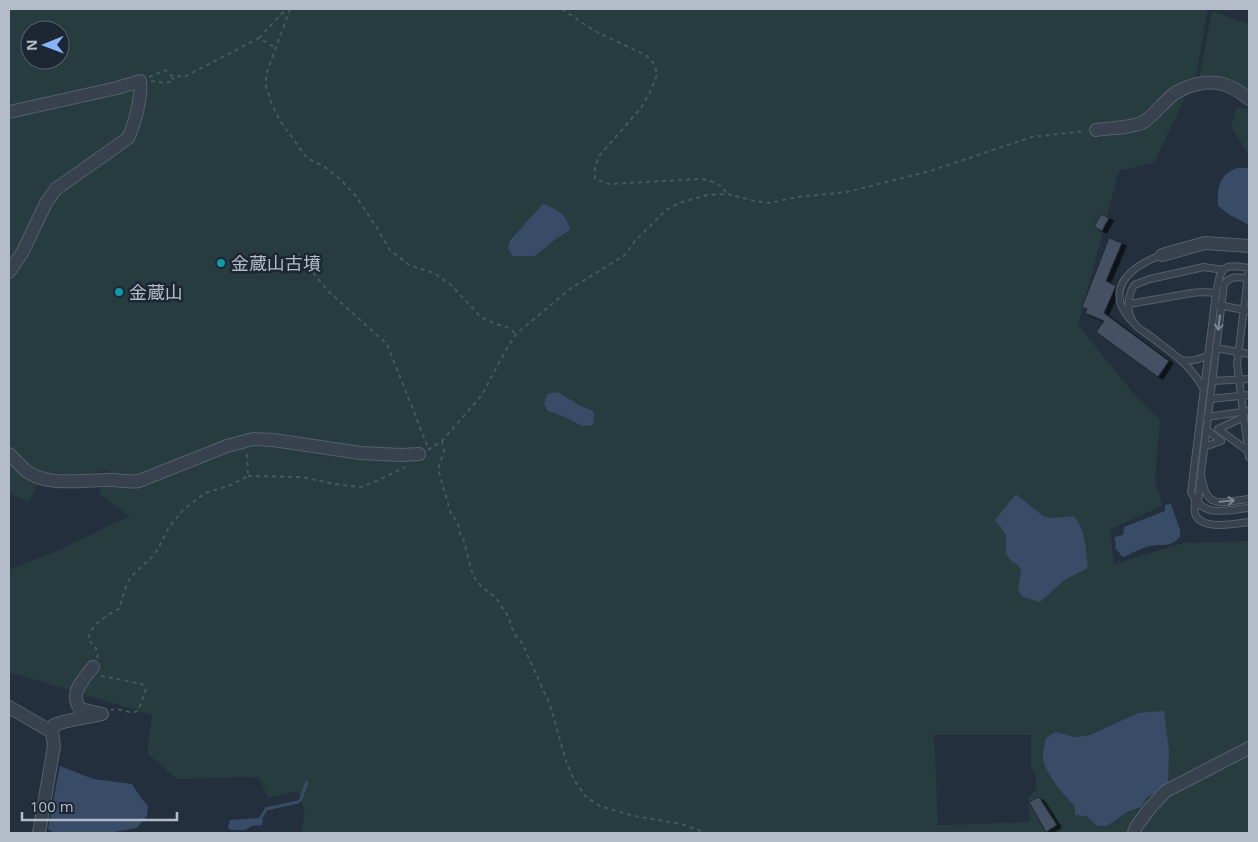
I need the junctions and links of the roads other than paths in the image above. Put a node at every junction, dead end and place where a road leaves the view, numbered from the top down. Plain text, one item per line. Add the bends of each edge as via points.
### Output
1 (1249, 99) edge
2 (9, 112) edge
3 (1096, 130) road end
4 (1249, 246) edge
5 (1162, 255) joint
6 (1223, 270) junction
7 (9, 272) edge
8 (1249, 279) edge
9 (1216, 293) junction
10 (1129, 304) junction
11 (1217, 304) junction
12 (1246, 310) edge
13 (1135, 324) junction
14 (1216, 348) junction
15 (1238, 352) junction
16 (1249, 354) edge
17 (1207, 356) junction
18 (1181, 359) junction
19 (1239, 379) junction
20 (1249, 379) edge
21 (1212, 381) junction
22 (1203, 388) junction
23 (1249, 395) edge
24 (1241, 396) junction
25 (1210, 399) junction
26 (1245, 413) edge
27 (1207, 417) junction
28 (1247, 427) edge
29 (1206, 428) junction
30 (1248, 438) edge
31 (1204, 447) junction
32 (420, 453) road end
33 (9, 454) edge
34 (1249, 455) edge
35 (1201, 474) junction
36 (1249, 500) edge
37 (1197, 503) junction
38 (1249, 508) edge
39 (1249, 522) edge
40 (90, 670) road end
41 (9, 707) edge
42 (52, 732) junction
43 (1249, 748) edge
44 (39, 833) edge
45 (1134, 833) edge

1 - 3 street via 1222,84 1197,84 1174,94 1139,124
2 - 7 street via 140,81 133,129 128,138 56,189
4 - 5 street via 1205,244
5 - 13 lane via 1134,269 1120,289 1120,302
6 - 8 lane via 1233,265 1249,268
6 - 9 lane
6 - 10 lane via 1204,267 1141,281 1130,291
8 - 11 lane via 1237,277 1227,280
8 - 12 lane
9 - 10 lane via 1202,292
9 - 11 lane
10 - 13 lane
11 - 12 lane
11 -> 14 lane
11 - 17 lane
12 - 15 lane
13 - 18 lane
14 - 15 lane
14 - 21 lane
15 - 16 lane
15 - 19 lane
17 - 18 lane via 1188,361
17 - 22 lane
18 - 22 lane
19 - 20 lane
19 - 21 lane
19 - 24 lane
21 - 25 lane
22 - 37 lane via 1191,486
23 - 24 lane
24 - 25 lane
24 - 26 lane
25 - 27 lane
26 - 27 lane
26 - 28 lane
26 - 34 lane via 1218,429
27 - 29 lane
28 - 30 lane
29 - 31 lane
29 - 31 lane via 1221,441
30 - 34 lane
31 - 35 lane
32 - 33 street via 361,453 253,439 129,482 38,477 26,471
35 -> 36 lane via 1205,492 1214,502
35 - 37 lane
37 - 38 lane via 1213,511
37 - 39 lane via 1194,512 1206,524
40 - 42 street via 77,690 75,703 80,710 102,714 81,720 64,720 54,724
41 - 42 street
42 - 44 street via 54,746
43 - 45 street via 1166,791

